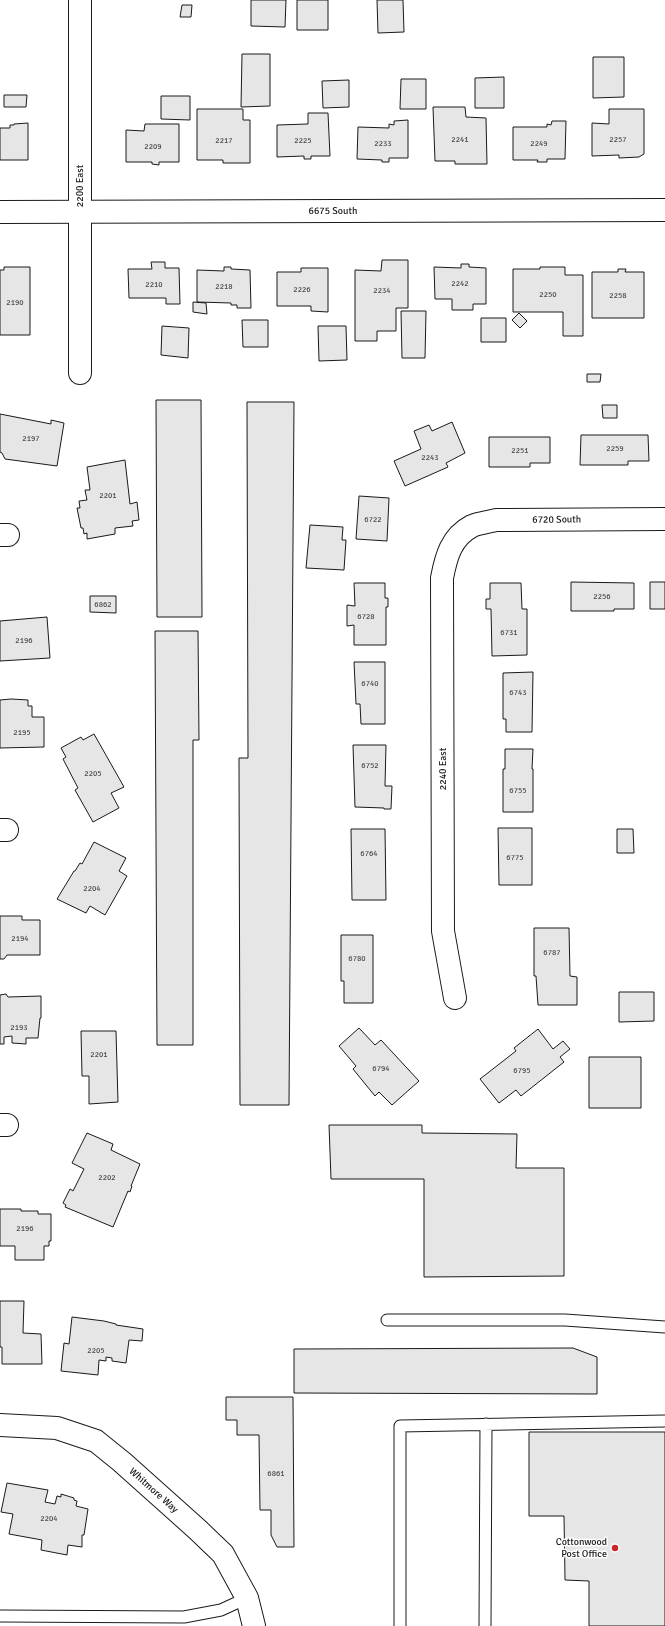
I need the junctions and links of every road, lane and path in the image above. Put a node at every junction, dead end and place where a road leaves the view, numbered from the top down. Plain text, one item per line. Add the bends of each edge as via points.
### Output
1 (80, 0) edge
2 (665, 210) edge
3 (0, 212) edge
4 (80, 212) junction
5 (80, 373) dead end
6 (665, 519) edge
7 (454, 540) joint
8 (455, 998) dead end
9 (387, 1320) dead end
10 (665, 1327) edge
11 (665, 1421) edge
12 (486, 1424) junction
13 (0, 1425) edge
14 (247, 1598) junction
15 (0, 1616) edge
16 (254, 1626) edge
17 (400, 1626) edge
18 (485, 1626) edge

1 - 4 street, 2200 East
2 - 4 street, 6675 South
3 - 4 street, 6675 South
4 - 5 street, 2200 East
6 - 7 street, 6720 South via 496,520 472,526
7 - 8 street, 2240 East via 446,558 442,578 443,931
9 - 10 lane via 565,1320
11 - 12 lane
12 - 17 lane via 400,1426
12 - 18 lane
13 - 14 street, Whitmore Way via 57,1428 96,1442 122,1462 223,1554
14 - 15 lane via 221,1610 184,1618
14 - 16 street, Whitmore Way

